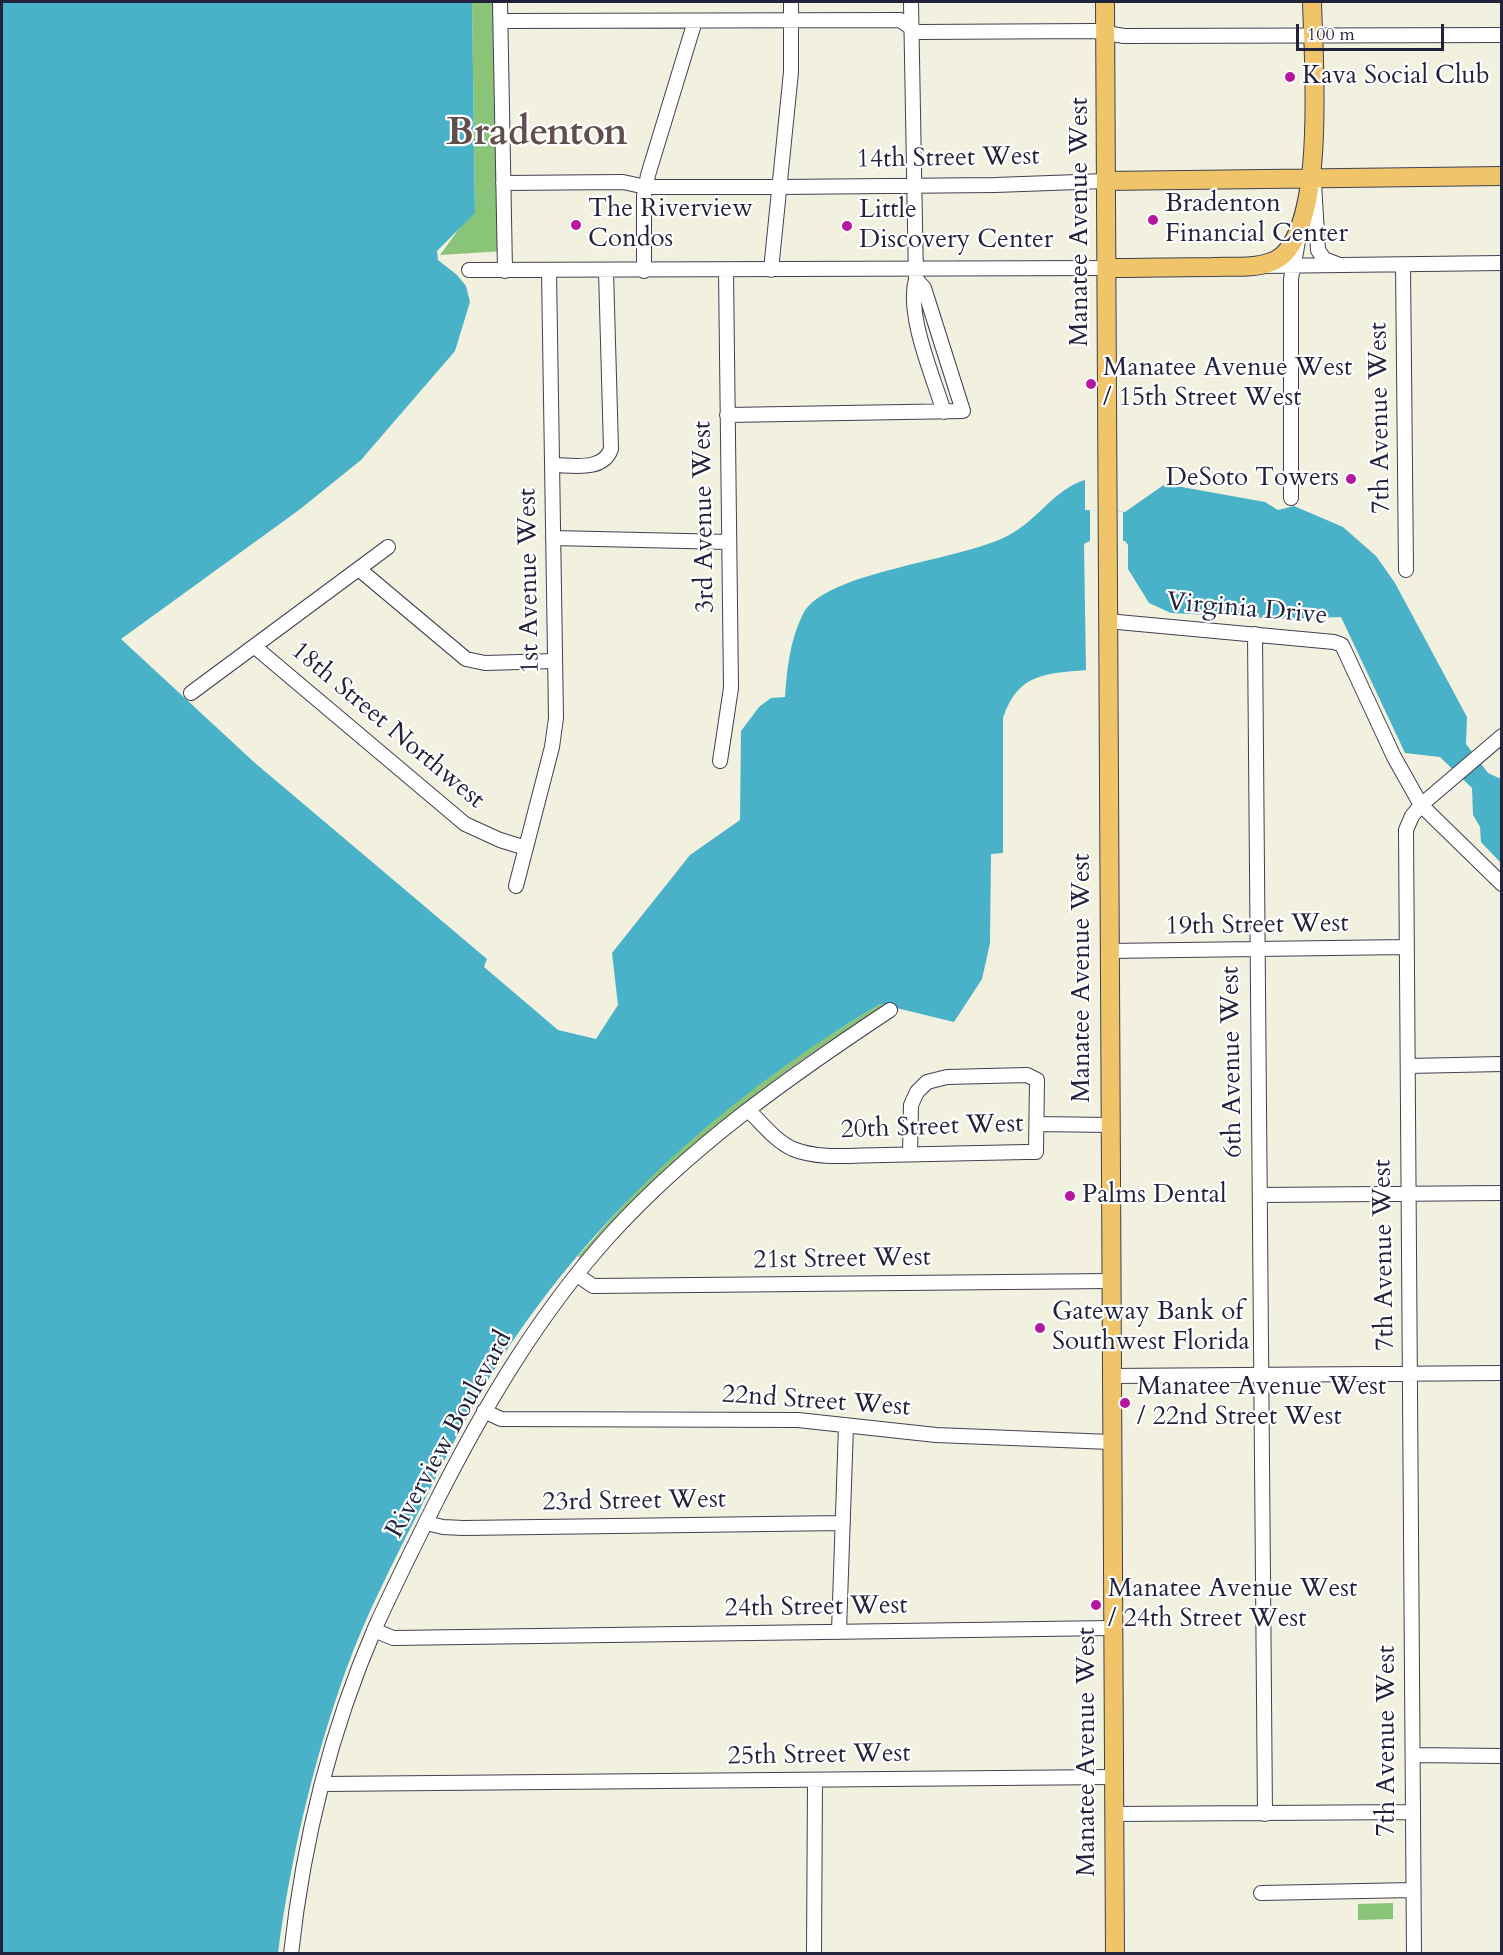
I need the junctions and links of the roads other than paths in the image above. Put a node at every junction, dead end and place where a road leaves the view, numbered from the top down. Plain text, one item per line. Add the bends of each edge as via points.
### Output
1 (501, 2) edge
2 (791, 2) edge
3 (910, 2) edge
4 (1105, 2) edge
5 (1312, 2) edge
6 (792, 20) junction
7 (501, 21) junction
8 (695, 21) junction
9 (911, 28) junction
10 (1105, 33) junction
11 (1502, 35) edge
12 (1312, 36) junction
13 (1502, 176) edge
14 (1313, 178) junction
15 (1106, 181) junction
16 (503, 183) junction
17 (646, 186) junction
18 (913, 186) junction
19 (779, 187) junction
20 (1300, 231) junction
21 (1502, 263) edge
22 (1404, 265) junction
23 (1248, 266) junction
24 (1294, 266) junction
25 (1342, 266) junction
26 (1107, 268) junction
27 (469, 270) dead end
28 (505, 270) junction
29 (771, 270) junction
30 (549, 271) junction
31 (606, 271) junction
32 (644, 271) junction
33 (726, 271) junction
34 (916, 274) junction
35 (727, 415) junction
36 (552, 465) junction
37 (1291, 498) dead end
38 (553, 538) junction
39 (729, 542) junction
40 (388, 547) dead end
41 (360, 570) junction
42 (1406, 570) dead end
43 (1107, 621) junction
44 (1255, 634) junction
45 (255, 647) junction
46 (555, 661) junction
47 (191, 693) dead end
48 (1502, 736) edge
49 (720, 761) dead end
50 (1421, 805) junction
51 (526, 848) junction
52 (1502, 884) edge
53 (516, 886) dead end
54 (1406, 947) junction
55 (1257, 950) junction
56 (1108, 951) junction
57 (890, 1010) dead end
58 (1502, 1064) edge
59 (1408, 1066) junction
60 (748, 1110) junction
61 (1038, 1124) junction
62 (1109, 1125) junction
63 (910, 1154) junction
64 (1408, 1192) junction
65 (1502, 1194) edge
66 (1260, 1195) junction
67 (577, 1275) junction
68 (1110, 1281) junction
69 (1502, 1373) edge
70 (1410, 1374) junction
71 (1261, 1375) junction
72 (1111, 1376) junction
73 (484, 1411) junction
74 (846, 1426) junction
75 (1111, 1442) junction
76 (426, 1522) junction
77 (843, 1523) junction
78 (1112, 1628) junction
79 (375, 1630) junction
80 (840, 1631) junction
81 (1413, 1755) junction
82 (1502, 1756) edge
83 (1113, 1777) junction
84 (815, 1781) junction
85 (323, 1784) junction
86 (1413, 1812) junction
87 (1114, 1814) junction
88 (1265, 1814) junction
89 (1413, 1890) junction
90 (1261, 1893) dead end
91 (291, 1953) edge
92 (814, 1953) edge
93 (1115, 1953) edge
94 (1414, 1953) edge

1 - 7 street
2 - 6 street
3 - 9 street
4 - 10 main road, Manatee Avenue West
5 - 12 main road
6 - 8 street
6 - 9 street via 900,20
6 - 19 street via 791,72
7 - 8 street
7 - 16 street
8 - 17 street
9 - 10 street via 917,32
9 - 18 street
10 - 12 street
10 - 15 main road, Manatee Avenue West
11 - 12 street
12 - 14 main road
13 - 14 main road, 14th Street West
14 - 15 main road, 14th Street West
14 - 20 main road
14 - 25 street via 1318,250 1324,259
15 - 18 street, 14th Street West
15 - 26 main road, Manatee Avenue West
16 - 17 street, 14th Street West via 623,182
16 - 28 street
17 - 19 street, 14th Street West
17 - 32 street
18 - 19 street, 14th Street West
18 - 34 street
19 - 29 street
20 - 23 main road via 1280,258
20 - 24 street
21 - 22 street
22 - 25 street
22 - 42 street, 7th Avenue West
23 - 24 street
23 - 26 main road
24 - 25 street
24 - 37 street via 1290,332
26 - 34 street
26 - 43 main road, Manatee Avenue West
27 - 28 street
28 - 30 street
29 - 33 street
29 - 34 street
30 - 31 street
30 - 36 street, 1st Avenue West
31 - 32 street
31 - 36 street via 611,449 598,464
32 - 33 street
33 - 35 street, 3rd Avenue West
34 - 35 street via 924,288 953,412
35 - 39 street, 3rd Avenue West
36 - 38 street, 1st Avenue West
38 - 39 street
38 - 46 street, 1st Avenue West
39 - 49 street, 3rd Avenue West via 731,688
40 - 41 street
41 - 45 street
41 - 46 street via 466,659 484,663
43 - 44 street, Virginia Drive
43 - 56 main road, Manatee Avenue West
44 - 50 street, Virginia Drive via 1342,645 1394,758
44 - 55 street, 6th Avenue West
45 - 47 street
45 - 51 street, 18th Street Northwest via 465,824
46 - 51 street, 1st Avenue West via 554,735
48 - 50 street, 7th Avenue West
50 - 52 street, Virginia Drive
50 - 54 street, 7th Avenue West via 1406,830
51 - 53 street, 1st Avenue West
54 - 55 street, 19th Street West
54 - 59 street, 7th Avenue West
55 - 56 street, 19th Street West
55 - 66 street, 6th Avenue West
56 - 62 main road, Manatee Avenue West
57 - 60 street, Riverview Boulevard
58 - 59 street
59 - 64 street, 7th Avenue West
60 - 63 street, 20th Street West via 781,1142 803,1152 826,1156
60 - 67 street, Riverview Boulevard via 678,1168 609,1236
61 - 62 street, 20th Street West
61 - 63 street, 20th Street West via 1036,1152
61 - 63 street via 1038,1086 1032,1076 935,1078 921,1087 911,1105
62 - 68 main road, Manatee Avenue West
64 - 65 street
64 - 66 street
64 - 70 street, 7th Avenue West
66 - 71 street, 6th Avenue West
67 - 68 street, 21st Street West via 593,1286
67 - 73 street, Riverview Boulevard via 516,1358
68 - 72 main road, Manatee Avenue West
69 - 70 street
70 - 71 street
70 - 81 street, 7th Avenue West
71 - 72 street
71 - 88 street, 6th Avenue West
72 - 75 main road, Manatee Avenue West
73 - 74 street, 22nd Street West via 512,1420 749,1419
73 - 76 street, Riverview Boulevard
74 - 75 street, 22nd Street West via 936,1435
74 - 77 street
75 - 78 main road, Manatee Avenue West
76 - 77 street, 23rd Street West via 463,1528
76 - 79 street, Riverview Boulevard
77 - 80 street
78 - 80 street, 24th Street West
78 - 83 main road, Manatee Avenue West
79 - 80 street, 24th Street West via 393,1638
79 - 85 street, Riverview Boulevard via 343,1715
81 - 82 street
81 - 86 street, 7th Avenue West
83 - 84 street, 25th Street West
83 - 87 main road, Manatee Avenue West
84 - 85 street, 25th Street West
84 - 92 street
85 - 91 street, Riverview Boulevard
86 - 88 street
86 - 89 street, 7th Avenue West
87 - 88 street
87 - 93 main road, Manatee Avenue West
89 - 90 street
89 - 94 street, 7th Avenue West

